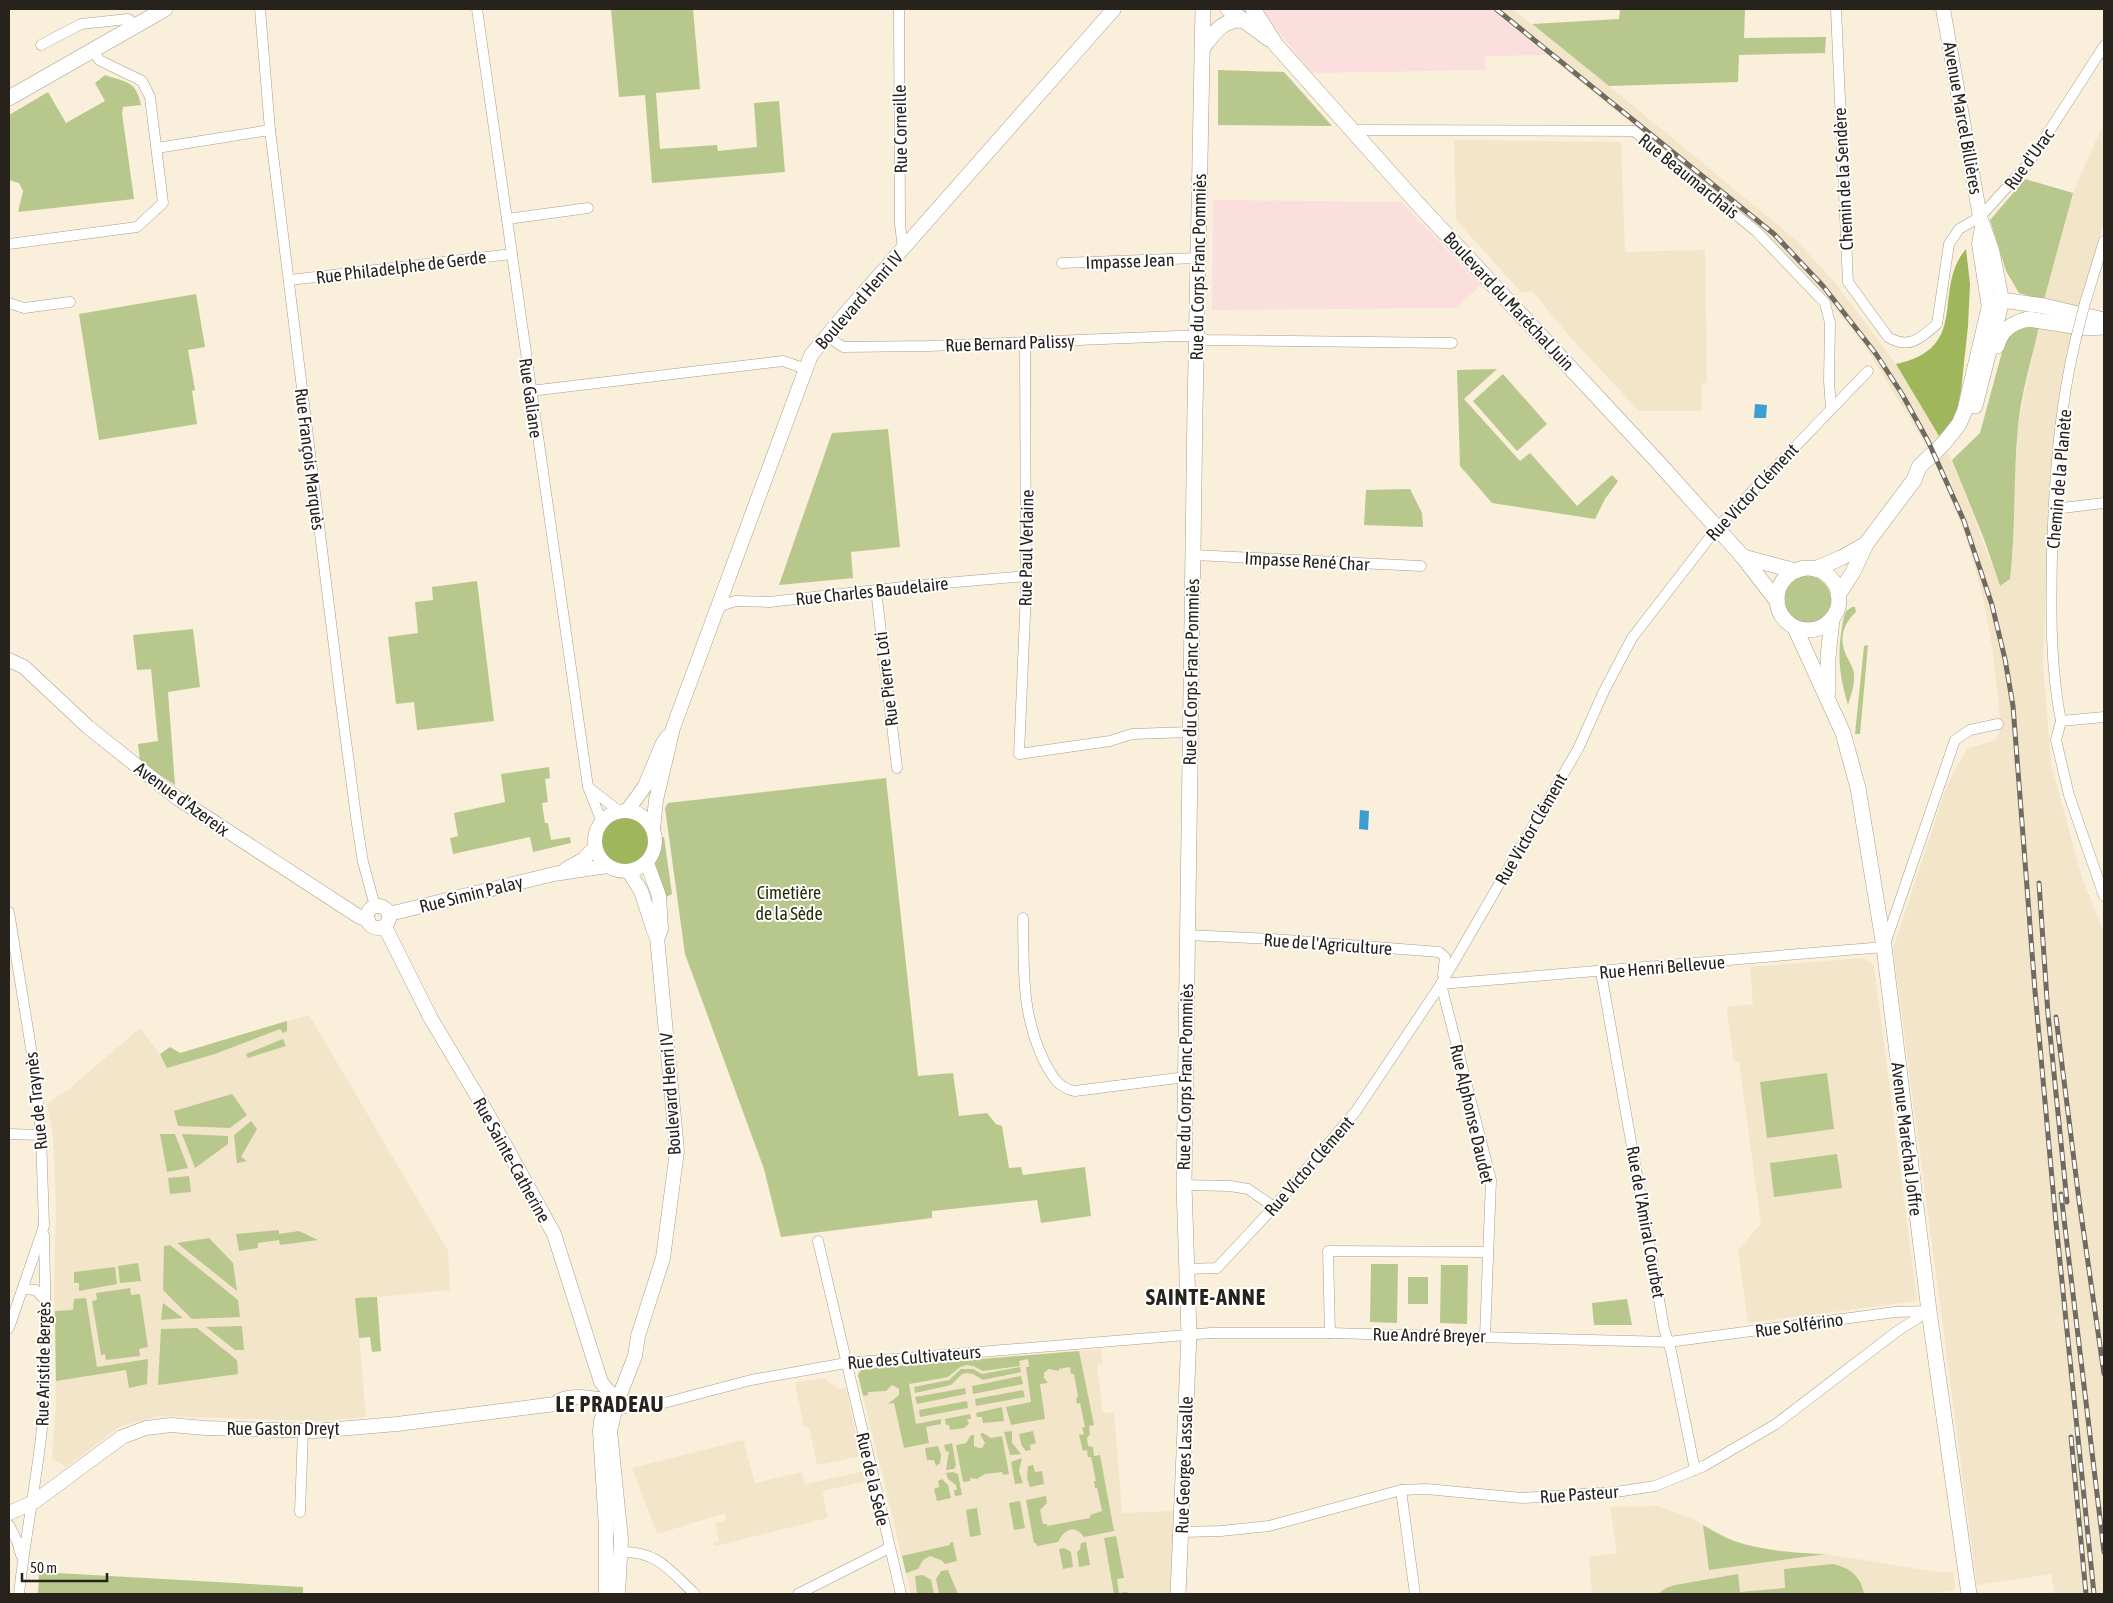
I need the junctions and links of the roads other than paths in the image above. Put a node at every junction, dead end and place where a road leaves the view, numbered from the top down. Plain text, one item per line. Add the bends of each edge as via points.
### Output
1 (164, 9) edge
2 (260, 9) edge
3 (477, 9) edge
4 (899, 9) edge
5 (1203, 9) edge
6 (1228, 9) edge
7 (1836, 9) edge
8 (1943, 9) edge
9 (1114, 10) edge
10 (1248, 14) edge
11 (136, 25) junction
12 (40, 45) dead end
13 (2104, 46) edge
14 (1202, 49) junction
15 (93, 50) junction
16 (9, 98) edge
17 (270, 130) junction
18 (1353, 130) junction
19 (157, 148) junction
20 (588, 208) dead end
21 (507, 220) junction
22 (1981, 222) junction
23 (2104, 241) edge
24 (9, 244) edge
25 (903, 249) junction
26 (512, 254) junction
27 (1198, 258) junction
28 (1062, 263) dead end
29 (290, 280) junction
30 (70, 302) dead end
31 (9, 304) edge
32 (1997, 307) junction
33 (2028, 319) junction
34 (2104, 320) edge
35 (2104, 328) edge
36 (827, 336) junction
37 (1196, 336) junction
38 (1888, 337) joint
39 (1025, 342) junction
40 (1452, 343) dead end
41 (806, 369) junction
42 (1868, 371) dead end
43 (1980, 389) junction
44 (530, 391) junction
45 (1831, 408) junction
46 (1914, 480) junction
47 (2104, 503) edge
48 (2054, 509) junction
49 (1717, 528) junction
50 (1866, 544) junction
51 (1193, 555) junction
52 (1743, 557) junction
53 (1421, 566) dead end
54 (1815, 569) junction
55 (1796, 570) junction
56 (1026, 576) junction
57 (876, 590) junction
58 (1838, 595) junction
59 (1777, 601) junction
60 (718, 607) junction
61 (1832, 619) junction
62 (1794, 628) junction
63 (9, 660) edge
64 (1830, 701) junction
65 (2104, 717) edge
66 (2061, 721) junction
67 (1998, 724) dead end
68 (673, 728) junction
69 (1190, 732) junction
70 (897, 768) dead end
71 (588, 787) junction
72 (623, 811) junction
73 (602, 822) junction
74 (653, 829) junction
75 (595, 847) junction
76 (647, 863) junction
77 (607, 866) junction
78 (629, 872) junction
79 (554, 874) junction
80 (2104, 896) edge
81 (375, 906) junction
82 (9, 914) edge
83 (1023, 918) dead end
84 (368, 920) junction
85 (387, 920) junction
86 (1187, 935) junction
87 (657, 938) junction
88 (1884, 948) junction
89 (1601, 972) junction
90 (1442, 981) junction
91 (1186, 1077) junction
92 (9, 1134) edge
93 (41, 1135) junction
94 (1184, 1185) junction
95 (1274, 1207) junction
96 (44, 1226) junction
97 (818, 1241) dead end
98 (1488, 1252) junction
99 (1186, 1269) junction
100 (23, 1289) junction
101 (45, 1300) junction
102 (1928, 1311) junction
103 (9, 1328) edge
104 (1330, 1333) junction
105 (1190, 1335) junction
106 (1485, 1336) junction
107 (1669, 1342) junction
108 (846, 1363) junction
109 (612, 1403) junction
110 (303, 1431) junction
111 (1695, 1470) junction
112 (1401, 1490) junction
113 (34, 1502) junction
114 (300, 1512) dead end
115 (9, 1513) edge
116 (9, 1525) edge
117 (1182, 1532) junction
118 (889, 1548) junction
119 (620, 1552) junction
120 (23, 1561) junction
121 (19, 1594) edge
122 (606, 1594) edge
123 (618, 1594) edge
124 (695, 1594) edge
125 (798, 1594) edge
126 (901, 1594) edge
127 (1178, 1594) edge
128 (1415, 1594) edge
129 (1969, 1594) edge

1 - 11 main road
2 - 17 street, Rue François Marquès
3 - 21 street, Rue Galiane
4 - 25 street, Rue Corneille via 900,224
5 - 14 main road, Rue du Corps Franc Pommiès
6 - 10 main road, Boulevard du Maréchal Juin
7 - 38 street, Chemin de la Sendère via 1848,282
8 - 22 street, Avenue Marcel Billières
9 - 25 street, Boulevard Henri IV
10 - 14 main road via 1223,24
10 - 18 main road, Boulevard du Maréchal Juin
11 - 12 street via 128,19 81,24
11 - 15 main road
13 - 22 street, Rue d'Urac via 2028,164
14 - 27 main road, Rue du Corps Franc Pommiès
15 - 16 main road
15 - 19 street via 99,60 142,80 150,97
17 - 19 street
17 - 29 street, Rue François Marquès
18 - 45 street, Rue Beaumarchais via 1634,131 1757,232 1825,303 1830,323
18 - 49 main road, Boulevard du Maréchal Juin
19 - 24 street via 163,203 137,227
20 - 21 street
21 - 26 street, Rue Galiane
22 - 32 street, Avenue Marcel Billières via 1979,244
22 - 38 street, Rue d'Urac via 1959,228 1949,244 1937,324 1921,338 1909,343
23 - 48 street, Chemin de la Planète, bridge via 2076,338 2060,435
25 - 36 street, Boulevard Henri IV
26 - 29 street, Rue Philadelphe de Gerde
26 - 44 street, Rue Galiane
27 - 28 street, Impasse Jean
27 - 37 main road, Rue du Corps Franc Pommiès
29 - 81 street, Rue François Marquès via 356,824
30 - 31 street via 24,308
32 - 33 main road
32 - 34 main road via 2044,306
32 - 43 main road
32 - 46 main road via 1959,424 1919,467
33 - 35 main road
33 - 43 main road via 2003,331 1988,378
36 - 39 street, Rue Bernard Palissy via 843,346
36 - 41 street, Boulevard Henri IV
37 - 39 street, Rue Bernard Palissy
37 - 40 street, Rue Bernard Palissy via 1207,340
37 - 51 main road, Rue du Corps Franc Pommiès
39 - 56 street, Rue Paul Verlaine
41 - 44 street via 783,361
41 - 60 street, Boulevard Henri IV
42 - 45 street, Rue Victor Clément
43 - 46 main road via 1968,427 1927,474
44 - 71 street, Rue Galiane
45 - 49 street, Rue Victor Clément
46 - 50 main road
47 - 48 street
48 - 66 street, Chemin de la Planète via 2053,664
49 - 52 main road, Boulevard du Maréchal Juin
49 - 90 street, Rue Victor Clément via 1632,638 1578,749
50 - 54 main road
50 - 58 main road
51 - 53 street, Impasse René Char
51 - 69 main road, Rue du Corps Franc Pommiès
52 - 55 main road
52 - 59 main road, Boulevard du Maréchal Juin
54 - 55 main road
54 - 58 main road via 1831,579
55 - 59 main road via 1781,583
56 - 57 street, Rue Charles Baudelaire
56 - 69 street, Rue Paul Verlaine via 1019,754 1110,741 1132,734
57 - 60 street, Rue Charles Baudelaire via 769,602 735,601
57 - 70 street, Rue Pierre Loti
58 - 61 main road via 1838,608
59 - 62 main road via 1782,617
60 - 68 street, Boulevard Henri IV
61 - 62 main road via 1814,630
61 - 64 main road via 1828,657
62 - 64 main road
63 - 84 street, Avenue d'Azereix via 24,668 88,727 177,798 302,881
64 - 88 main road via 1843,733 1858,788
65 - 66 street
66 - 80 street, Chemin de la Planète via 2056,740 2069,795
67 - 88 street, Avenue Maréchal Joffre via 1970,730 1955,740
68 - 72 street, Boulevard Henri IV via 644,786
68 - 74 street, Boulevard Henri IV via 656,800
69 - 86 main road, Rue du Corps Franc Pommiès
71 - 72 street
71 - 73 street, Rue Galiane
72 - 73 street via 609,815
72 - 74 street via 642,816
73 - 75 street via 597,829
74 - 76 street via 655,847
75 - 77 street
75 - 79 street, Rue Simin Palay via 584,859
76 - 78 street
76 - 87 street, Boulevard Henri IV via 658,896 661,929
77 - 78 street
77 - 79 street, Rue Simin Palay
78 - 87 street, Boulevard Henri IV via 641,891
79 - 85 street, Rue Simin Palay
81 - 84 street via 368,912
81 - 85 street via 384,907
82 - 93 street, Rue de Traynès via 36,1073
83 - 91 street via 1029,1023 1048,1069 1061,1086 1075,1091
84 - 85 street via 373,927
85 - 109 street, Rue Sainte-Catherine via 430,1017 554,1234 593,1360
86 - 90 street, Rue de l'Agriculture via 1439,952 1445,957
86 - 91 main road, Rue du Corps Franc Pommiès
87 - 109 street, Boulevard Henri IV via 677,1151 663,1258 638,1336 627,1352
88 - 89 street, Rue Henri Bellevue
88 - 102 main road, Avenue Maréchal Joffre
89 - 90 street, Rue Henri Bellevue
89 - 107 street, Rue de l'Amiral Courbet
90 - 95 street, Rue Victor Clément via 1356,1111
90 - 98 street, Rue Alphonse Daudet via 1491,1180
91 - 94 main road, Rue du Corps Franc Pommiès
92 - 93 street
93 - 96 street, Rue de Traynès
94 - 95 street via 1248,1189
94 - 99 main road, Rue du Corps Franc Pommiès
95 - 99 street, Rue Victor Clément via 1217,1268
96 - 100 street, Rue de Traynès
96 - 101 street, Rue Aristide Bergès
97 - 108 street, Rue de la Sède
98 - 104 street via 1328,1251
98 - 106 street, Rue Alphonse Daudet
99 - 105 main road, Rue du Corps Franc Pommiès
100 - 101 street via 36,1290
100 - 103 street, Rue de Traynès
101 - 113 street, Rue Aristide Bergès via 43,1415
102 - 107 street, Rue Solférino via 1895,1312
102 - 111 street, Rue Pasteur via 1776,1424
102 - 129 main road, Avenue Maréchal Joffre
104 - 105 street, Rue André Breyer
104 - 106 street, Rue André Breyer
105 - 108 street, Rue des Cultivateurs
105 - 117 main road, Rue Georges Lassalle
106 - 107 street, Rue André Breyer
107 - 111 street, Rue de l'Amiral Courbet
108 - 109 street, Rue des Cultivateurs via 751,1380 660,1404
108 - 118 street, Rue de la Sède
109 - 110 street, Rue Gaston Dreyt via 598,1398 571,1398 555,1404
109 - 119 street via 610,1431
109 - 122 street via 600,1431
110 - 113 street, Rue Gaston Dreyt via 171,1425 146,1428 122,1437
110 - 114 street
111 - 112 street, Rue Pasteur via 1637,1490 1552,1497
112 - 117 street, Rue Pasteur via 1269,1526
112 - 128 street
113 - 115 street, Rue Gaston Dreyt
113 - 120 street, Rue Aristide Bergès
116 - 120 street
117 - 127 main road, Rue Georges Lassalle
118 - 125 street
118 - 126 street, Rue de la Sède
119 - 123 street
119 - 124 street via 635,1551 659,1560
120 - 121 street, Rue Aristide Bergès

